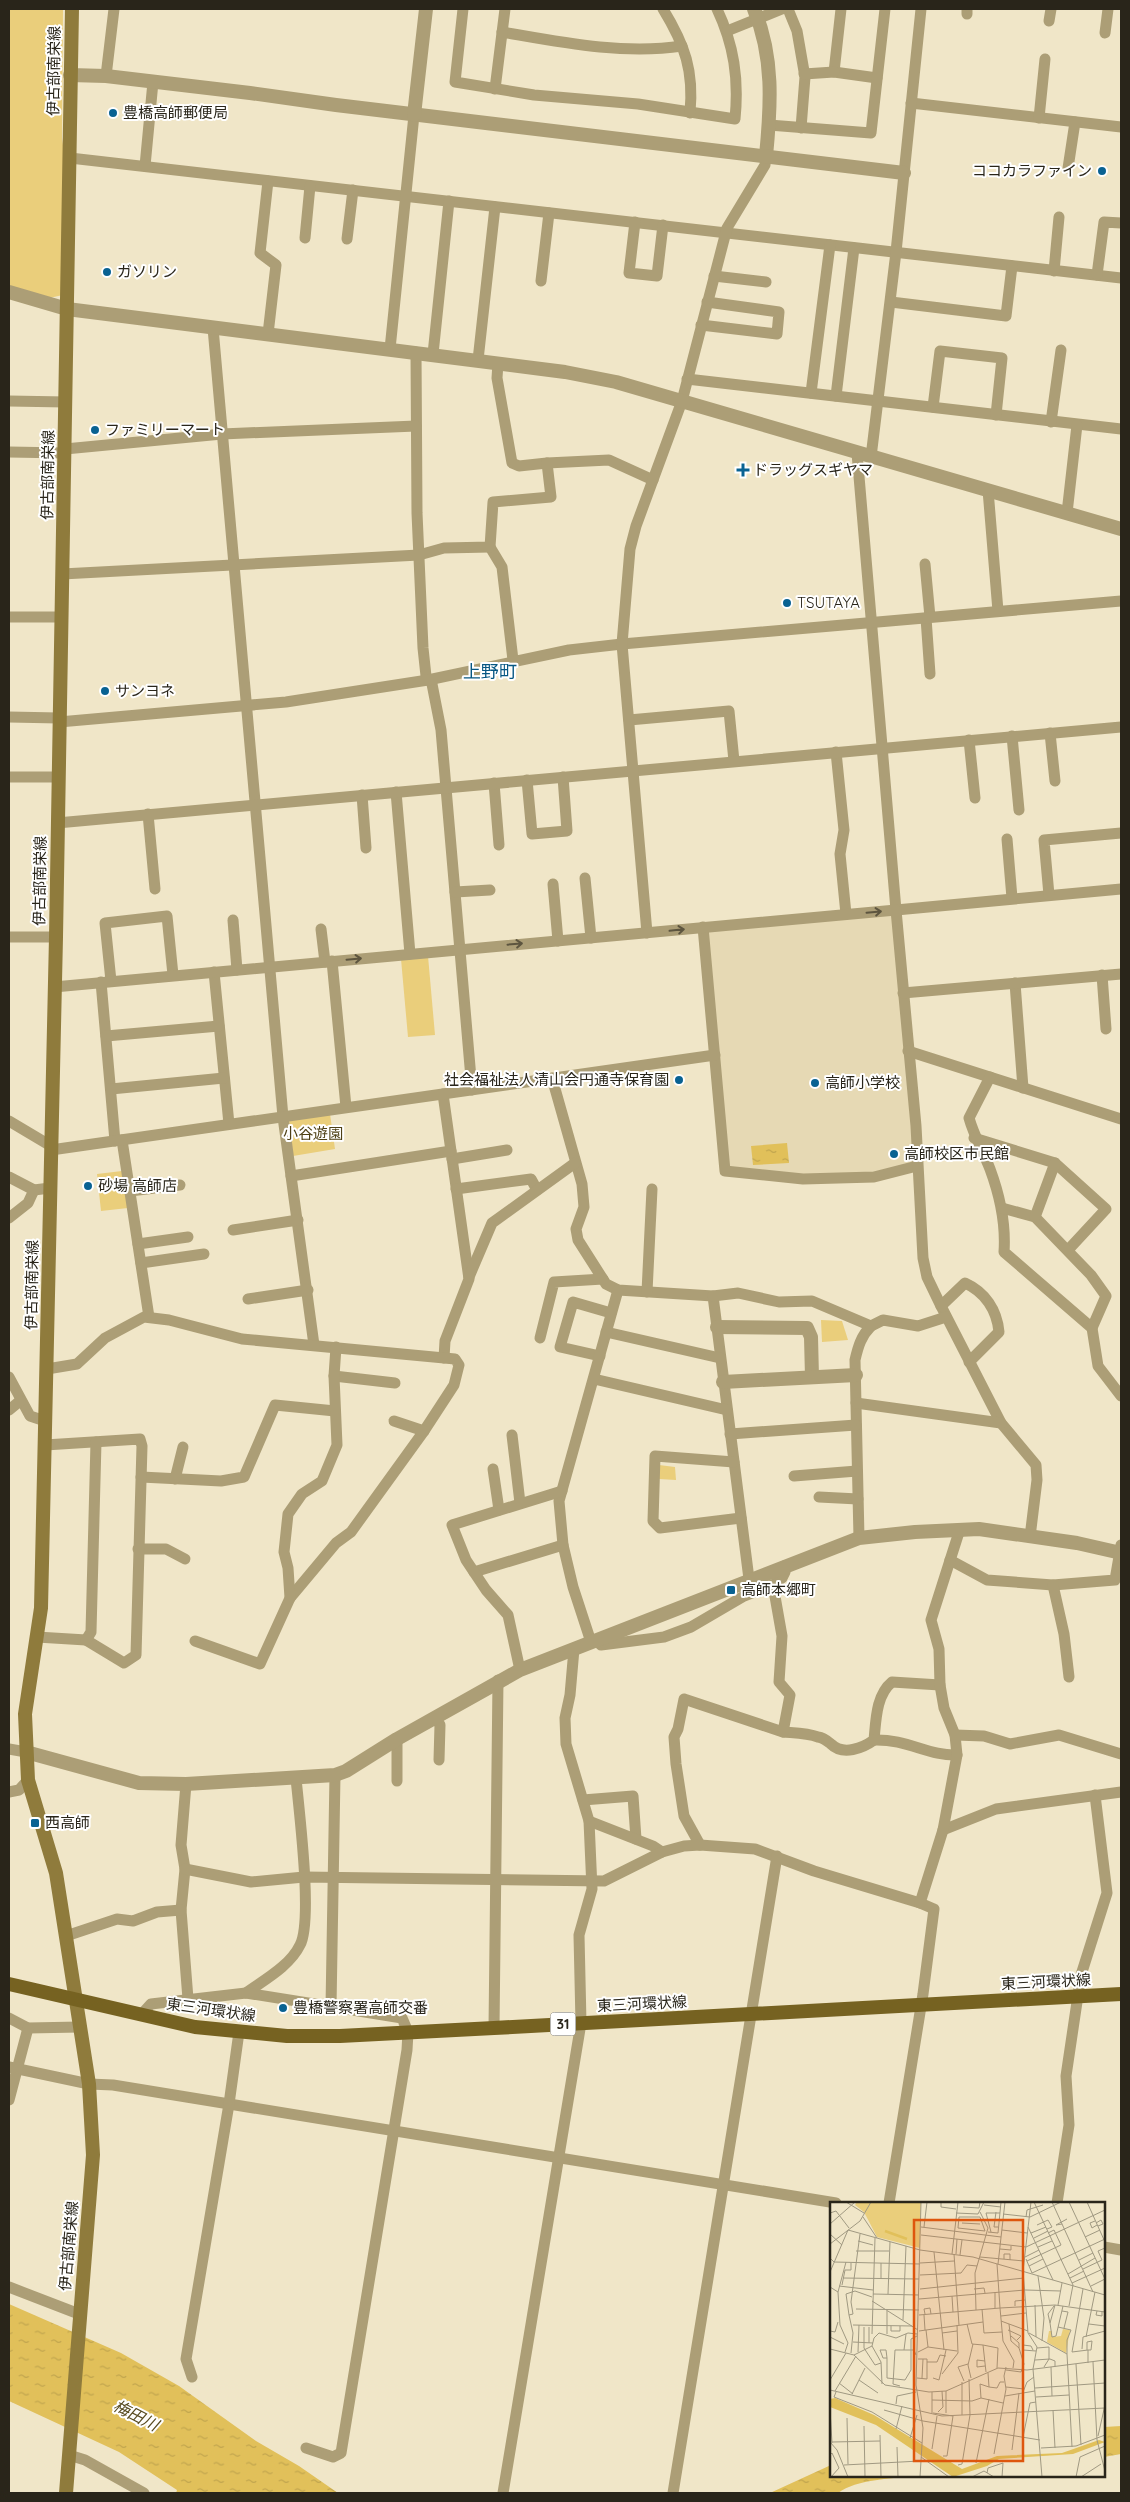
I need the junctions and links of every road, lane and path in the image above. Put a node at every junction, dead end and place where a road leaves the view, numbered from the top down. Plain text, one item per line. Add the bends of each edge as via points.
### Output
1 (72, 9) edge
2 (114, 9) edge
3 (426, 9) edge
4 (463, 9) edge
5 (505, 9) edge
6 (663, 9) edge
7 (717, 9) edge
8 (782, 9) edge
9 (788, 9) edge
10 (841, 9) edge
11 (885, 9) edge
12 (921, 9) edge
13 (1051, 9) edge
14 (1108, 9) edge
15 (756, 14) edge
16 (1049, 21) dead end
17 (727, 31) junction
18 (502, 32) junction
19 (1105, 33) dead end
20 (682, 46) junction
21 (1045, 59) dead end
22 (834, 72) junction
23 (804, 74) junction
24 (70, 75) junction
25 (106, 76) junction
26 (878, 78) junction
27 (154, 82) junction
28 (495, 89) junction
29 (910, 103) junction
30 (690, 113) junction
31 (414, 115) junction
32 (1039, 118) junction
33 (1075, 122) junction
34 (769, 125) junction
35 (1121, 127) edge
36 (801, 128) junction
37 (766, 156) junction
38 (70, 158) junction
39 (145, 166) junction
40 (1068, 168) dead end
41 (904, 172) junction
42 (268, 181) junction
43 (310, 186) junction
44 (353, 190) junction
45 (406, 196) junction
46 (450, 201) junction
47 (494, 207) junction
48 (549, 213) junction
49 (1059, 218) dead end
50 (635, 222) junction
51 (1121, 223) edge
52 (663, 225) junction
53 (725, 232) junction
54 (305, 238) dead end
55 (347, 239) dead end
56 (830, 245) junction
57 (854, 248) junction
58 (896, 252) junction
59 (1012, 266) junction
60 (1054, 270) junction
61 (1097, 275) junction
62 (714, 276) junction
63 (1121, 278) edge
64 (541, 282) dead end
65 (766, 282) dead end
66 (9, 292) edge
67 (707, 302) junction
68 (890, 302) junction
69 (67, 308) junction
70 (701, 325) junction
71 (213, 328) junction
72 (268, 334) junction
73 (390, 348) junction
74 (1061, 350) dead end
75 (416, 352) junction
76 (433, 354) junction
77 (478, 360) junction
78 (498, 363) junction
79 (687, 379) junction
80 (811, 393) junction
81 (836, 396) junction
82 (878, 400) junction
83 (9, 401) edge
84 (682, 401) junction
85 (66, 402) junction
86 (933, 407) junction
87 (996, 415) junction
88 (1051, 422) junction
89 (1077, 425) junction
90 (416, 426) junction
91 (1121, 429) edge
92 (222, 434) junction
93 (65, 451) junction
94 (9, 452) edge
95 (857, 453) junction
96 (872, 457) junction
97 (547, 464) junction
98 (652, 480) junction
99 (988, 490) junction
100 (1067, 513) junction
101 (1121, 529) edge
102 (490, 547) junction
103 (419, 555) junction
104 (233, 564) junction
105 (925, 564) dead end
106 (62, 574) junction
107 (1121, 600) edge
108 (998, 612) junction
109 (9, 617) edge
110 (61, 617) junction
111 (928, 618) junction
112 (871, 623) junction
113 (622, 644) junction
114 (513, 660) junction
115 (930, 674) dead end
116 (428, 680) junction
117 (246, 706) junction
118 (9, 717) edge
119 (59, 720) junction
120 (628, 720) junction
121 (1121, 727) edge
122 (1050, 733) junction
123 (1012, 736) junction
124 (970, 740) junction
125 (882, 748) junction
126 (836, 752) junction
127 (734, 761) junction
128 (633, 770) junction
129 (9, 777) edge
130 (58, 777) junction
131 (563, 777) junction
132 (528, 780) junction
133 (1055, 782) dead end
134 (494, 783) junction
135 (446, 788) junction
136 (396, 792) junction
137 (362, 795) junction
138 (975, 798) dead end
139 (255, 804) junction
140 (1019, 810) dead end
141 (148, 814) junction
142 (57, 823) junction
143 (1121, 833) edge
144 (1007, 839) dead end
145 (499, 845) dead end
146 (366, 848) dead end
147 (585, 878) dead end
148 (553, 884) dead end
149 (155, 889) dead end
150 (1121, 889) edge
151 (490, 890) dead end
152 (456, 892) junction
153 (1049, 895) junction
154 (1012, 898) junction
155 (896, 910) junction
156 (846, 914) junction
157 (233, 920) dead end
158 (703, 927) junction
159 (321, 929) dead end
160 (647, 933) junction
161 (9, 937) edge
162 (56, 937) junction
163 (591, 938) junction
164 (558, 941) junction
165 (460, 949) junction
166 (410, 954) junction
167 (328, 962) junction
168 (270, 967) junction
169 (238, 970) junction
170 (214, 972) junction
171 (1121, 974) edge
172 (172, 975) junction
173 (1102, 975) junction
174 (106, 981) junction
175 (1015, 983) junction
176 (54, 987) junction
177 (904, 993) junction
178 (219, 1026) junction
179 (1106, 1029) dead end
180 (106, 1036) junction
181 (908, 1051) junction
182 (715, 1055) junction
183 (990, 1077) junction
184 (224, 1078) junction
185 (552, 1078) junction
186 (1023, 1088) junction
187 (111, 1089) junction
188 (472, 1090) junction
189 (443, 1094) junction
190 (346, 1107) junction
191 (283, 1117) junction
192 (1121, 1119) edge
193 (9, 1121) edge
194 (229, 1124) junction
195 (974, 1138) junction
196 (119, 1140) junction
197 (51, 1148) junction
198 (507, 1150) dead end
199 (452, 1155) junction
200 (575, 1163) junction
201 (1054, 1163) junction
202 (917, 1166) junction
203 (291, 1176) junction
204 (9, 1177) edge
205 (180, 1185) dead end
206 (50, 1188) junction
207 (652, 1189) dead end
208 (34, 1190) junction
209 (456, 1190) junction
210 (537, 1190) junction
211 (130, 1191) junction
212 (1002, 1208) junction
213 (1035, 1217) junction
214 (9, 1218) edge
215 (298, 1220) junction
216 (233, 1230) dead end
217 (188, 1237) dead end
218 (138, 1244) junction
219 (1068, 1250) junction
220 (204, 1254) dead end
221 (140, 1263) junction
222 (469, 1279) junction
223 (603, 1279) junction
224 (308, 1290) junction
225 (618, 1290) junction
226 (647, 1292) junction
227 (713, 1296) junction
228 (248, 1299) dead end
229 (941, 1306) junction
230 (611, 1313) junction
231 (149, 1317) junction
232 (946, 1317) junction
233 (871, 1326) junction
234 (717, 1327) junction
235 (1092, 1328) junction
236 (606, 1332) junction
237 (540, 1338) dead end
238 (314, 1345) junction
239 (336, 1347) junction
240 (600, 1356) junction
241 (444, 1358) junction
242 (720, 1358) junction
243 (969, 1362) junction
244 (46, 1370) junction
245 (856, 1375) junction
246 (334, 1376) junction
247 (9, 1377) edge
248 (812, 1377) junction
249 (594, 1379) junction
250 (723, 1382) junction
251 (1117, 1382) edge
252 (396, 1383) dead end
253 (1121, 1396) edge
254 (20, 1401) junction
255 (856, 1403) junction
256 (9, 1410) edge
257 (727, 1410) junction
258 (336, 1411) junction
259 (45, 1421) junction
260 (394, 1421) dead end
261 (1001, 1423) junction
262 (856, 1424) junction
263 (424, 1431) junction
264 (730, 1434) junction
265 (512, 1435) dead end
266 (96, 1442) junction
267 (45, 1445) junction
268 (183, 1447) dead end
269 (734, 1462) junction
270 (493, 1468) dead end
271 (857, 1471) junction
272 (794, 1476) dead end
273 (140, 1477) junction
274 (175, 1479) junction
275 (562, 1492) junction
276 (820, 1497) dead end
277 (858, 1499) junction
278 (520, 1503) junction
279 (499, 1510) junction
280 (741, 1518) junction
281 (960, 1528) junction
282 (1030, 1537) junction
283 (858, 1538) junction
284 (563, 1546) junction
285 (138, 1549) junction
286 (1121, 1550) edge
287 (184, 1559) dead end
288 (950, 1560) junction
289 (784, 1566) junction
290 (474, 1572) junction
291 (749, 1580) junction
292 (1118, 1581) edge
293 (773, 1586) junction
294 (1053, 1586) junction
295 (290, 1598) junction
296 (37, 1637) junction
297 (86, 1640) junction
298 (195, 1641) dead end
299 (594, 1641) junction
300 (574, 1649) junction
301 (520, 1670) junction
302 (1069, 1677) dead end
303 (498, 1680) junction
304 (940, 1685) junction
305 (436, 1716) junction
306 (783, 1732) junction
307 (955, 1735) junction
308 (396, 1739) junction
309 (874, 1740) junction
310 (9, 1749) edge
311 (26, 1752) junction
312 (1121, 1754) edge
313 (957, 1755) junction
314 (439, 1760) dead end
315 (335, 1775) junction
316 (296, 1778) junction
317 (28, 1780) junction
318 (397, 1781) dead end
319 (186, 1784) junction
320 (9, 1792) edge
321 (1121, 1792) edge
322 (1095, 1795) junction
323 (582, 1800) junction
324 (588, 1821) junction
325 (944, 1830) junction
326 (636, 1839) junction
327 (700, 1845) junction
328 (662, 1852) junction
329 (777, 1856) junction
330 (185, 1869) junction
331 (304, 1877) junction
332 (334, 1878) junction
333 (496, 1880) junction
334 (590, 1881) junction
335 (920, 1902) junction
336 (181, 1910) junction
337 (66, 1936) junction
338 (9, 1984) edge
339 (246, 1993) junction
340 (1121, 1994) edge
341 (1077, 1996) junction
342 (188, 1999) junction
343 (77, 2001) junction
344 (920, 2004) junction
345 (331, 2007) junction
346 (750, 2014) junction
347 (141, 2015) junction
348 (9, 2018) edge
349 (581, 2023) junction
350 (80, 2027) junction
351 (28, 2028) junction
352 (494, 2028) junction
353 (239, 2032) junction
354 (408, 2032) junction
355 (13, 2068) edge
356 (89, 2084) junction
357 (9, 2100) edge
358 (229, 2104) junction
359 (393, 2131) junction
360 (558, 2158) junction
361 (723, 2185) junction
362 (830, 2202) edge
363 (889, 2202) edge
364 (1057, 2202) edge
365 (1105, 2247) edge
366 (1121, 2250) edge
367 (9, 2287) edge
368 (80, 2314) junction
369 (192, 2377) dead end
370 (306, 2448) dead end
371 (69, 2455) junction
372 (66, 2493) edge
373 (144, 2493) edge
374 (504, 2493) edge
375 (673, 2493) edge

1 - 24 main road, 伊古部南栄線
2 - 25 street
3 - 31 street
4 - 28 street via 456,82
5 - 18 street
6 - 20 street
7 - 17 street
8 - 15 street
9 - 23 street via 797,31
10 - 22 street
11 - 26 street
12 - 29 street
13 - 16 street
14 - 19 street
15 - 17 street
15 - 34 street via 770,69
17 - 30 street via 736,72 735,119
18 - 20 street via 585,45 649,49
18 - 28 street
20 - 30 street via 691,74
21 - 32 street
22 - 23 street
22 - 26 street
23 - 36 street
24 - 25 street
24 - 38 main road, 伊古部南栄線
25 - 27 street
26 - 36 street via 871,133
27 - 31 street
27 - 39 street
28 - 30 street via 638,104
29 - 32 street
29 - 41 street
31 - 37 street
31 - 45 street
32 - 33 street
33 - 35 street
33 - 40 street
34 - 36 street
34 - 37 street
37 - 41 street
37 - 53 street via 765,165
38 - 39 street
38 - 69 main road, 伊古部南栄線
39 - 42 street
41 - 58 street
42 - 43 street
42 - 72 street via 260,253 276,265
43 - 44 street
43 - 54 street
44 - 45 street
44 - 55 street
45 - 46 street
45 - 73 street
46 - 47 street
46 - 76 street
47 - 48 street
47 - 77 street
48 - 50 street
48 - 64 street
49 - 60 street
50 - 52 street
50 - 52 street via 628,273 657,276
51 - 61 street via 1104,222
52 - 53 street
53 - 56 street
53 - 62 street
56 - 57 street
56 - 80 street
57 - 58 street
57 - 81 street
58 - 59 street
58 - 68 street
59 - 60 street
59 - 68 street via 1006,316
60 - 61 street
61 - 63 street
62 - 65 street
62 - 67 street
66 - 69 street
67 - 70 street
67 - 70 street via 779,312 777,334
68 - 82 street
69 - 71 street
69 - 85 main road, 伊古部南栄線
70 - 79 street
71 - 72 street
71 - 92 street
72 - 73 street
73 - 75 street
74 - 88 street
75 - 76 street
75 - 90 street
76 - 77 street
77 - 78 street
78 - 84 street via 590,377
78 - 97 street via 497,378 512,463 519,466
79 - 80 street
79 - 84 street
80 - 81 street
81 - 82 street
82 - 86 street
82 - 96 street
83 - 85 street
84 - 95 street
84 - 98 street
85 - 93 main road, 伊古部南栄線
86 - 87 street
86 - 87 street via 940,351 1002,358
87 - 88 street
88 - 89 street
89 - 91 street
89 - 100 street
90 - 92 street
90 - 103 street
92 - 93 street
92 - 104 street
93 - 94 street
93 - 106 main road, 伊古部南栄線
95 - 96 street
95 - 112 street
96 - 99 street
97 - 98 street via 609,460
97 - 102 street via 551,497 493,502
98 - 113 street via 630,549
99 - 100 street
99 - 108 street
100 - 101 street
102 - 103 street via 444,548
102 - 114 street via 502,566
103 - 104 street
103 - 116 street via 423,648
104 - 106 street
104 - 117 street
105 - 111 street
106 - 110 main road, 伊古部南栄線
107 - 108 street
108 - 111 street
109 - 110 street
110 - 119 main road, 伊古部南栄線
111 - 112 street
111 - 115 street
112 - 113 street
112 - 125 street
113 - 114 street
113 - 120 street
114 - 116 street
116 - 117 street
116 - 135 street via 432,684 441,730
117 - 119 street
117 - 139 street
118 - 119 street
119 - 130 main road, 伊古部南栄線
120 - 127 street via 729,711
120 - 128 street
121 - 122 street
122 - 123 street
122 - 133 street
123 - 124 street
123 - 140 street
124 - 125 street
124 - 138 street
125 - 126 street
125 - 155 street
126 - 127 street
126 - 156 street via 844,830 840,854
127 - 128 street
128 - 131 street
128 - 160 street
129 - 130 street
130 - 142 main road, 伊古部南栄線
131 - 132 street
131 - 132 street via 567,831 532,834
132 - 134 street
134 - 135 street
134 - 145 street
135 - 136 street
135 - 152 street
136 - 137 street
136 - 166 street
137 - 139 street
137 - 146 street
139 - 141 street
139 - 168 street
141 - 142 street
141 - 149 street
142 - 162 main road, 伊古部南栄線
143 - 153 street via 1044,840
144 - 154 street
147 - 163 street
148 - 164 street
150 - 153 street
151 - 152 street
152 - 165 street
153 - 154 street
154 - 155 street
156 -> 155 street
155 - 177 street
156 - 158 street
157 - 169 street
160 -> 158 street
158 - 182 street
159 - 167 street
160 - 163 street
161 - 162 street
162 - 176 main road, 伊古部南栄線
163 - 164 street
165 -> 164 street
165 - 166 street
165 - 188 street
167 -> 166 street
167 - 168 street
167 - 190 street
168 - 169 street
168 - 191 street
169 - 170 street
170 - 172 street
170 - 178 street
171 - 173 street
172 - 174 street
172 - 174 street via 167,916 106,923
173 - 175 street
173 - 179 street
174 - 176 street
174 - 180 street
175 - 177 street
175 - 186 street
176 - 197 main road, 伊古部南栄線
177 - 181 street
178 - 180 street
178 - 184 street
180 - 187 street
181 - 183 street
181 - 202 street
182 - 185 street
182 - 202 street via 725,1171 803,1179 874,1177
183 - 186 street
183 - 195 street via 968,1118
184 - 187 street
184 - 194 street
185 - 188 street
185 - 200 street
186 - 192 street
187 - 196 street
188 - 189 street
189 - 190 street
189 - 199 street
190 - 191 street
191 - 194 street
191 - 203 street
193 - 197 street
194 - 196 street
195 - 201 street
195 - 212 street via 989,1168
196 - 197 street
196 - 211 street
197 - 206 main road, 伊古部南栄線
198 - 199 street
199 - 203 street
199 - 209 street
200 - 210 street
200 - 223 street via 582,1184 584,1207 576,1229 578,1240
201 - 213 street
201 - 219 street via 1106,1209
202 - 229 street via 923,1258 927,1277
203 - 215 street
204 - 208 street
205 - 211 street
206 - 208 street
206 - 244 main road, 伊古部南栄線
207 - 226 street
208 - 214 street via 28,1203
209 - 210 street via 531,1179
209 - 222 street
210 - 222 street via 492,1223
211 - 218 street
212 - 213 street
212 - 235 street via 1004,1252
213 - 219 street
215 - 216 street
215 - 224 street
217 - 218 street
218 - 221 street
219 - 235 street via 1106,1296
220 - 221 street
221 - 231 street
222 - 241 street via 445,1341
223 - 225 street
223 - 237 street via 554,1282
224 - 228 street
224 - 238 street
225 - 226 street
225 - 230 street
226 - 227 street
227 - 233 street via 738,1293 780,1302 812,1301
227 - 234 street
229 - 232 street
229 - 243 street via 965,1283 986,1297 999,1332
230 - 236 street
230 - 240 street via 573,1302 560,1347
231 - 238 street via 242,1339
231 - 244 street via 133,1322 106,1338 77,1364
232 - 233 street via 918,1326 883,1320
232 - 243 street
233 - 245 street via 858,1348
234 - 242 street
234 - 248 street via 807,1328 811,1337
235 - 251 street via 1098,1366
236 - 240 street
236 - 242 street
238 - 239 street
239 - 241 street
239 - 246 street
240 - 249 street
241 - 263 street via 455,1359 459,1365 454,1385
242 - 250 street
243 - 261 street
244 - 259 main road, 伊古部南栄線
245 - 248 street
245 - 255 street
246 - 252 street
246 - 258 street
247 - 254 street
248 - 250 street
249 - 257 street
249 - 275 street
250 - 257 street
251 - 253 street
254 - 256 street
254 - 259 street via 30,1416
255 - 261 street
255 - 262 street
257 - 264 street
258 - 274 street via 275,1405 244,1477 221,1481
258 - 295 street via 337,1445 330,1465 322,1481 302,1494 288,1514 284,1552
259 - 267 main road, 伊古部南栄線
260 - 263 street
261 - 282 street via 1036,1465
262 - 264 street
262 - 271 street
263 - 295 street via 351,1532 336,1543
264 - 269 street
265 - 278 street
266 - 267 street
266 - 273 street via 140,1439
266 - 297 street via 91,1632
267 - 296 main road, 伊古部南栄線 via 41,1608
268 - 274 street
269 - 280 street
269 - 280 street via 655,1456 653,1521 660,1528
270 - 279 street
271 - 272 street
271 - 277 street
273 - 274 street
273 - 285 street
275 - 278 street
275 - 284 street
276 - 277 street
277 - 283 street
278 - 279 street
279 - 290 street via 452,1525
280 - 291 street
281 - 282 street
281 - 283 street
281 - 288 street
282 - 286 street
283 - 289 street
284 - 290 street
284 - 299 street via 573,1587
285 - 287 street via 166,1549
285 - 297 street via 136,1655 124,1663
286 - 292 street
288 - 294 street via 987,1580
288 - 304 street via 931,1620 939,1649
289 - 291 street
289 - 293 street via 782,1578
290 - 301 street via 508,1615
291 - 299 street
292 - 294 street
293 - 299 street via 744,1596 691,1627 664,1637 601,1645
293 - 306 street via 782,1636 779,1682 790,1695
294 - 302 street via 1064,1634
295 - 298 street via 260,1664
296 - 297 street
296 - 311 main road, 伊古部南栄線 via 25,1714
299 - 300 street
300 - 301 street
300 - 323 street via 565,1718 566,1744
301 - 303 street
303 - 305 street
303 - 333 street
304 - 307 street via 944,1708
304 - 309 street via 892,1682 884,1688 877,1711
305 - 308 street
305 - 314 street via 440,1725
306 - 309 street via 815,1736 848,1750 865,1747
306 - 327 street via 684,1699 674,1737 676,1764 684,1816
307 - 312 street via 984,1736 1010,1744 1059,1735
307 - 313 street
308 - 315 street
308 - 318 street
309 - 313 street via 893,1739 943,1756
310 - 311 street
311 - 317 main road
311 - 319 street via 126,1781
313 - 325 street
315 - 316 street
315 - 332 street
316 - 319 street
316 - 331 street
317 - 320 street via 19,1790
317 - 337 main road via 56,1873
319 - 330 street via 180,1845
321 - 322 street
322 - 325 street via 996,1809
322 - 341 street via 1107,1893
323 - 324 street
323 - 326 street via 633,1796
324 - 326 street
324 - 334 street
325 - 335 street
326 - 328 street
327 - 328 street
327 - 329 street via 755,1849
328 - 334 street via 604,1881
329 - 335 street via 814,1871
329 - 346 street
330 - 331 street via 251,1882
330 - 336 street
331 - 332 street
331 - 339 street via 304,1926 300,1945 285,1964
332 - 333 street
332 - 345 street
333 - 334 street
333 - 352 street
334 - 349 street via 592,1889 579,1935
335 - 344 street via 934,1909
336 - 337 street via 157,1912 132,1921 117,1919
336 - 342 street
337 - 343 main road
338 - 343 main road, 東三河環状線 / 31
339 - 342 street
339 - 345 street
340 - 341 main road, 東三河環状線 / 31
341 - 344 main road, 東三河環状線 / 31
341 - 364 street via 1066,2076 1069,2125
342 - 347 street via 151,2004
343 - 347 main road, 東三河環状線 / 31
343 - 350 main road, 伊古部南栄線
344 - 346 main road, 東三河環状線 / 31
344 - 363 street
345 - 354 street via 402,2018
346 - 349 main road, 東三河環状線 / 31
346 - 361 street
347 - 353 main road, 東三河環状線 / 31 via 195,2027
348 - 351 street
349 - 352 main road, 東三河環状線 / 31
349 - 360 street
350 - 351 street
350 - 356 main road, 伊古部南栄線
351 - 355 street
352 - 354 main road, 東三河環状線 / 31
353 - 354 main road, 東三河環状線 / 31 via 340,2036
353 - 358 street
354 - 359 street
355 - 356 street
355 - 357 street
356 - 358 street
356 - 368 main road, 伊古部南栄線 via 92,2155
358 - 359 street
358 - 369 street via 186,2359
359 - 360 street
359 - 370 street via 341,2453 333,2457
360 - 361 street
360 - 374 street
361 - 362 street
361 - 375 street
365 - 366 street
367 - 368 street
368 - 371 main road, 伊古部南栄線
371 - 372 main road, 伊古部南栄線
371 - 373 street via 85,2460

